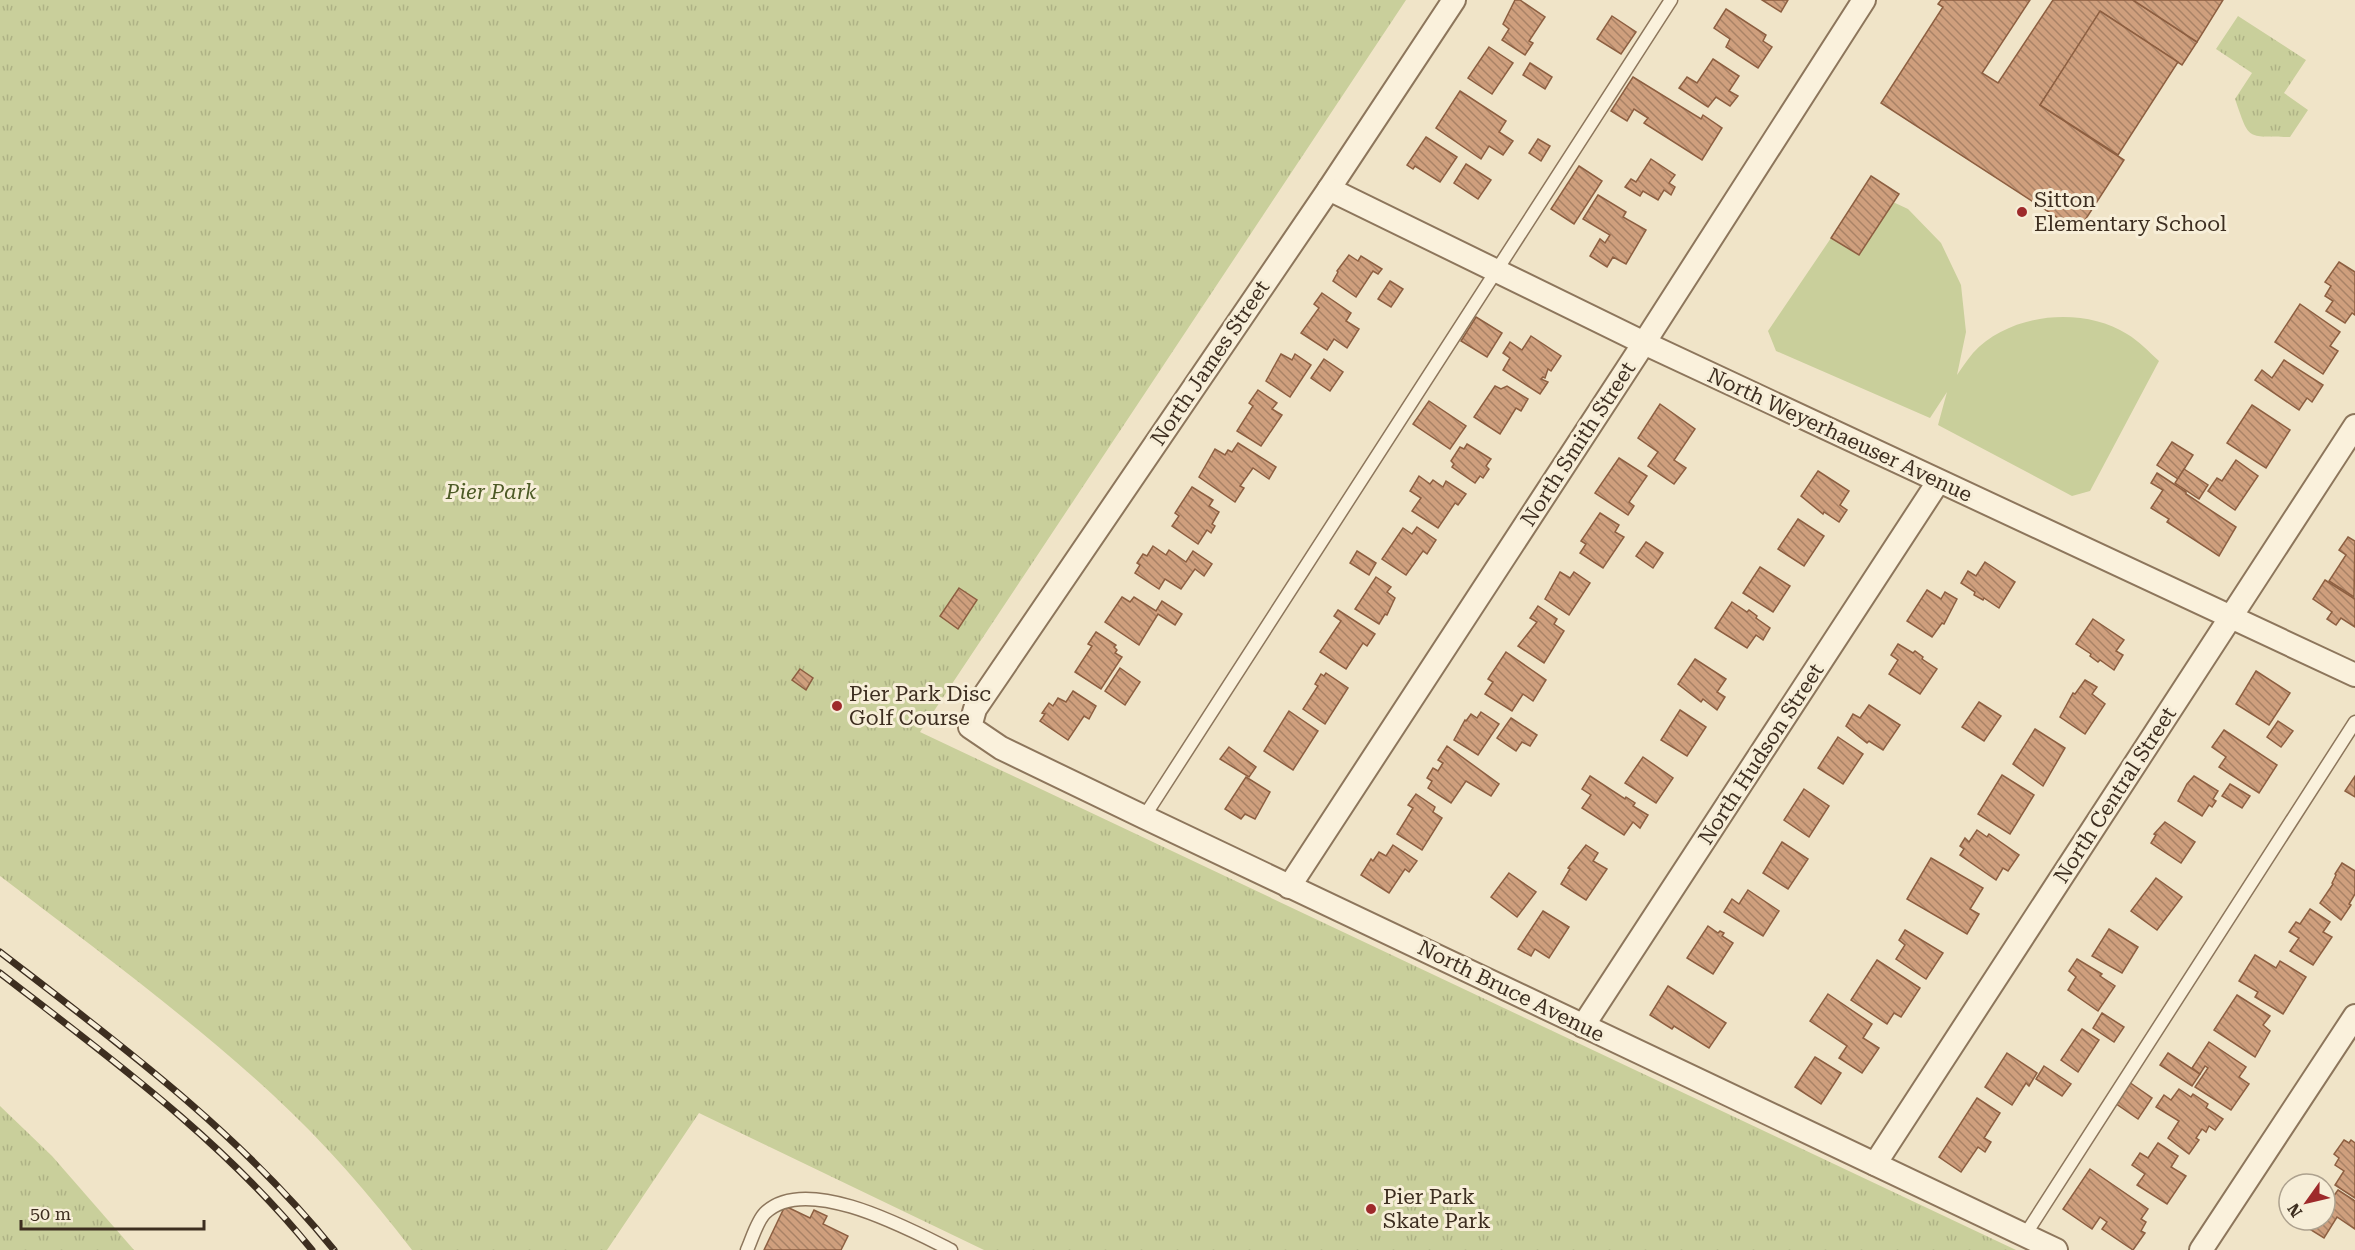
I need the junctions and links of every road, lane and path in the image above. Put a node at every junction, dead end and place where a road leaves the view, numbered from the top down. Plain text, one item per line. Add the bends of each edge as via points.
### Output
1 (1454, 0) edge
2 (1671, 0) edge
3 (1864, 0) edge
4 (1329, 189) junction
5 (1497, 271) junction
6 (1644, 343) junction
7 (2355, 426) edge
8 (1938, 482) junction
9 (2230, 618) junction
10 (2355, 675) edge
11 (2355, 722) edge
12 (970, 727) joint
13 (1144, 817) junction
14 (1289, 887) junction
15 (2355, 1016) edge
16 (1583, 1026) junction
17 (1875, 1164) junction
18 (2025, 1235) junction
19 (747, 1250) edge
20 (951, 1250) edge
21 (2056, 1250) edge
22 (2202, 1250) edge

1 - 4 street, North James Street
2 - 5 lane
3 - 6 street, North Smith Street
4 - 5 street, North Weyerhaeuser Avenue
4 - 12 street, North James Street via 975,709
5 - 6 street, North Weyerhaeuser Avenue
5 - 13 lane
6 - 8 street, North Weyerhaeuser Avenue
6 - 14 street, North Smith Street
7 - 9 street, North Central Street
8 - 9 street, North Weyerhaeuser Avenue
8 - 16 street, North Hudson Street
9 - 10 street, North Weyerhaeuser Avenue
9 - 17 street, North Central Street
11 - 18 lane
12 - 13 street, North Bruce Avenue via 1001,748
13 - 14 street, North Bruce Avenue
14 - 16 street, North Bruce Avenue
15 - 22 street
16 - 17 street, North Bruce Avenue
17 - 18 street, North Bruce Avenue
18 - 21 street, North Bruce Avenue
19 - 20 lane via 764,1214 780,1201 810,1197 879,1215

